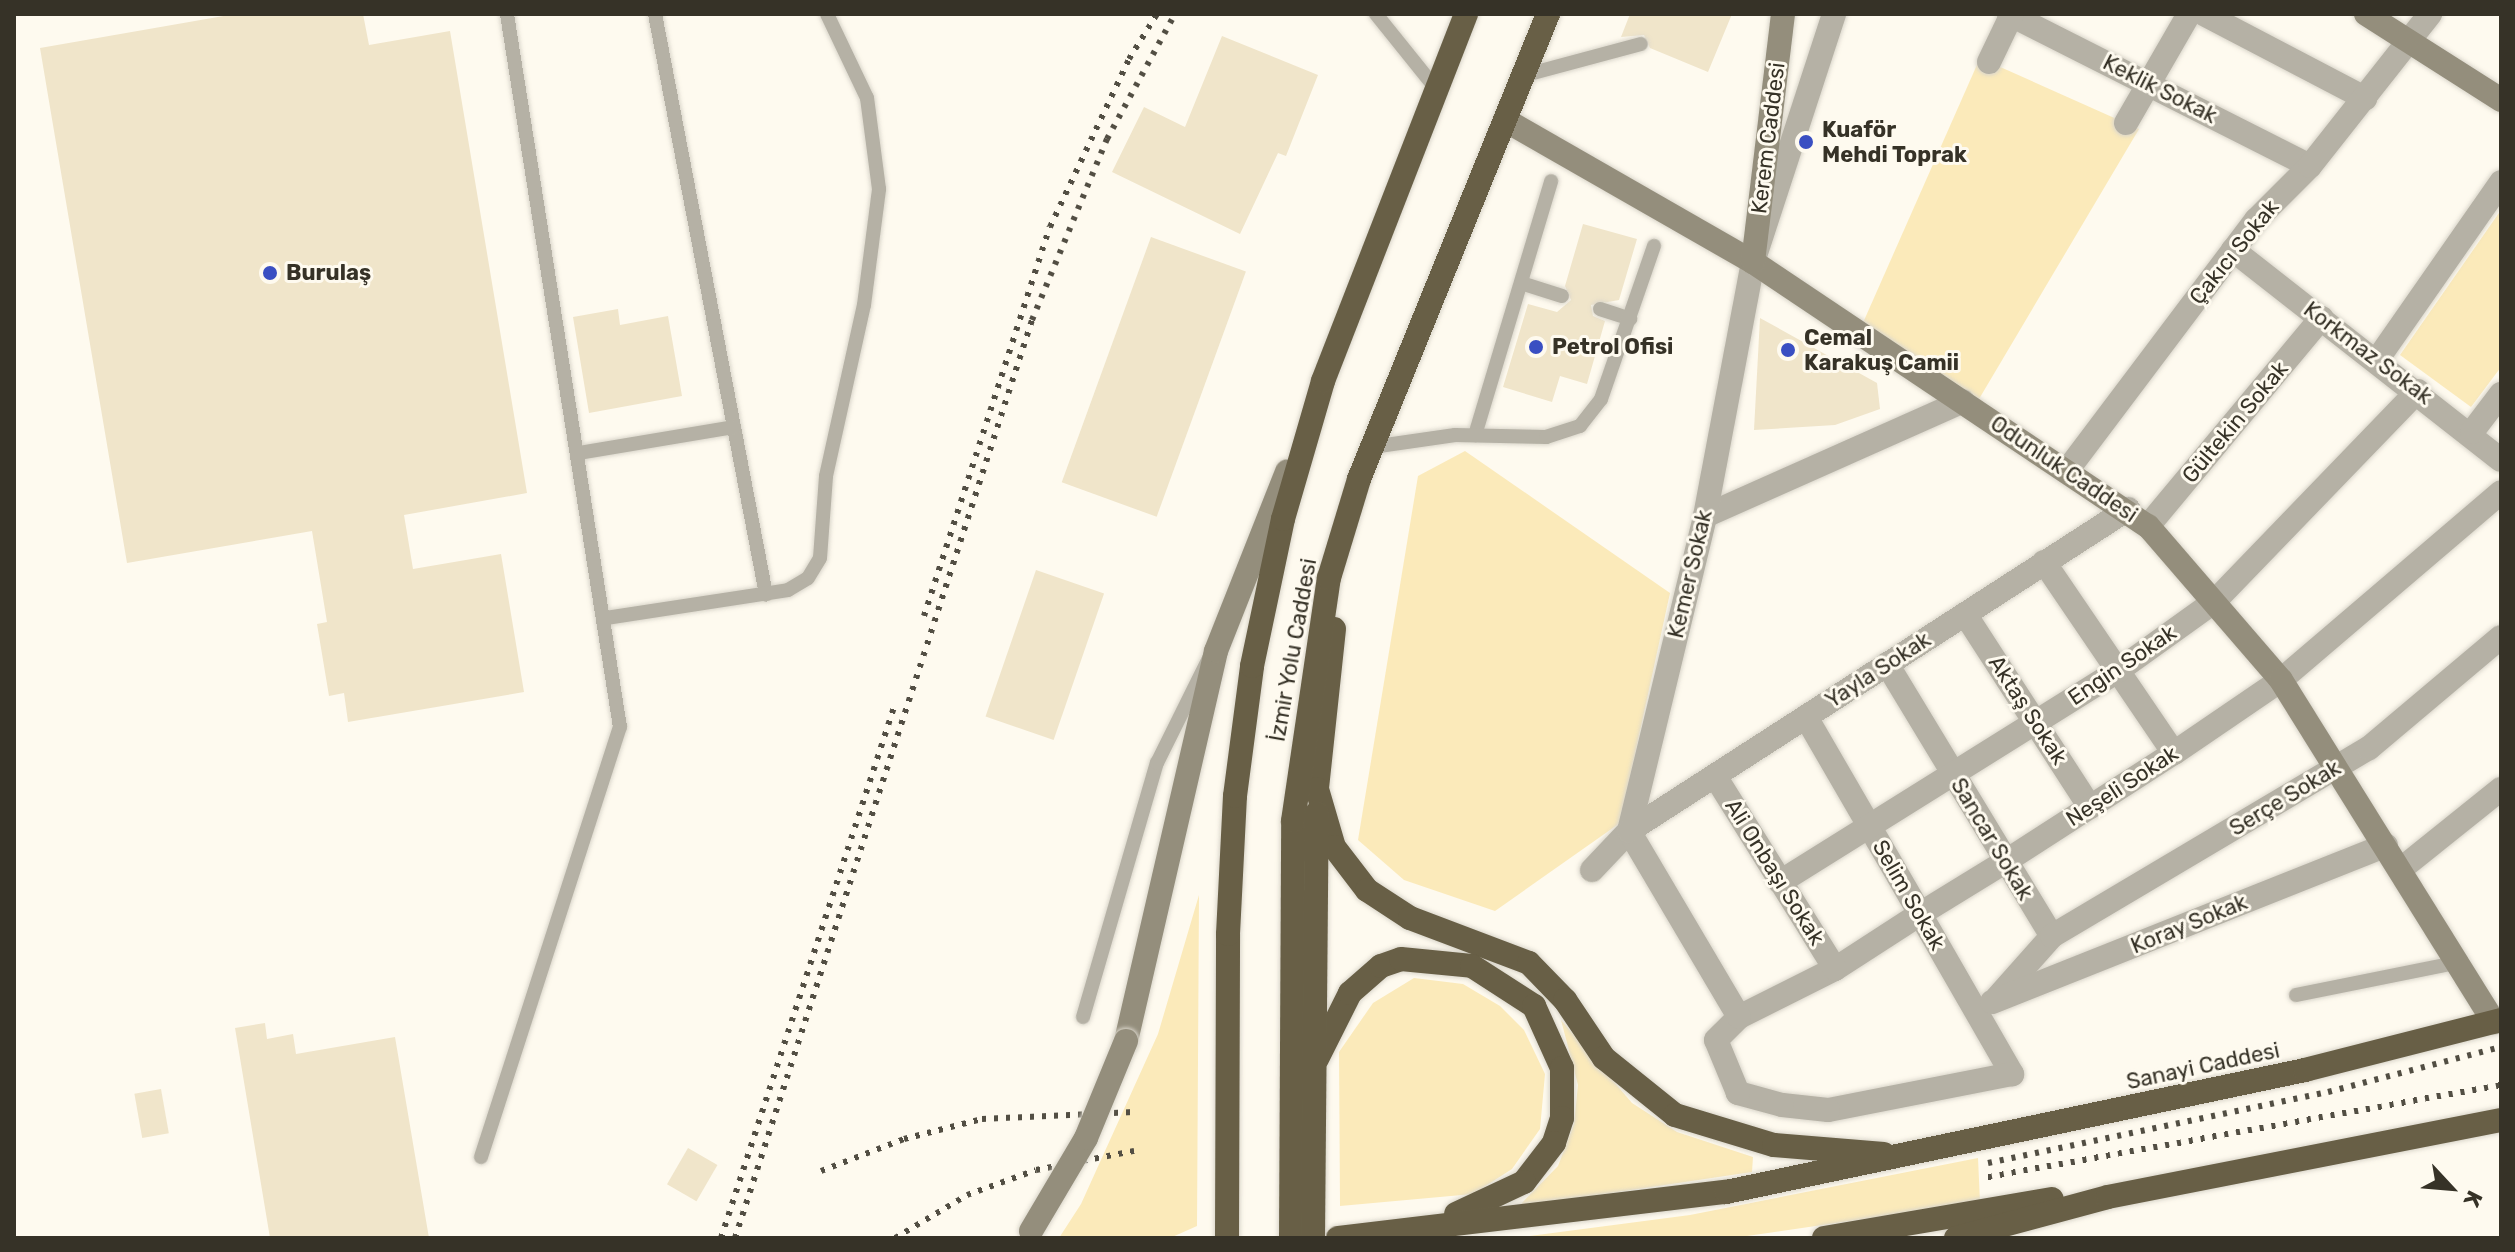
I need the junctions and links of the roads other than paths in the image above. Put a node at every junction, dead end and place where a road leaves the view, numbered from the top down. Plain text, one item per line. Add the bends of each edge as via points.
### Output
1 (507, 14) edge
2 (655, 14) edge
3 (827, 14) edge
4 (1376, 14) edge
5 (1466, 14) edge
6 (1548, 14) edge
7 (1783, 14) edge
8 (1834, 14) edge
9 (2189, 14) edge
10 (2204, 14) edge
11 (2366, 14) edge
12 (2430, 14) edge
13 (2011, 15) edge
14 (2407, 42) junction
15 (1641, 44) dead end
16 (1989, 62) dead end
17 (1522, 76) junction
18 (2149, 82) junction
19 (1437, 90) junction
20 (2365, 98) junction
21 (2501, 100) edge
22 (1505, 120) junction
23 (2126, 123) dead end
24 (2310, 166) junction
25 (1551, 181) dead end
26 (2501, 182) edge
27 (1654, 246) dead end
28 (2233, 250) junction
29 (1753, 262) junction
30 (1521, 283) junction
31 (1562, 296) dead end
32 (1600, 309) dead end
33 (2321, 318) junction
34 (1630, 319) junction
35 (2377, 360) junction
36 (1323, 381) junction
37 (2418, 391) junction
38 (2501, 394) edge
39 (1963, 401) junction
40 (734, 427) junction
41 (2472, 432) junction
42 (1475, 435) junction
43 (1372, 447) junction
44 (579, 453) junction
45 (2501, 460) edge
46 (2069, 468) junction
47 (2501, 492) edge
48 (2128, 509) junction
49 (1705, 516) junction
50 (1345, 523) junction
51 (2148, 526) junction
52 (2044, 562) junction
53 (766, 594) junction
54 (2215, 601) junction
55 (1965, 614) junction
56 (606, 618) junction
57 (2501, 637) edge
58 (1216, 651) junction
59 (1887, 664) junction
60 (2119, 670) junction
61 (2281, 680) junction
62 (1806, 717) junction
63 (2035, 722) junction
64 (2174, 753) junction
65 (2337, 767) junction
66 (1952, 774) junction
67 (1715, 776) junction
68 (1317, 789) junction
69 (2501, 789) edge
70 (2090, 807) junction
71 (1869, 827) junction
72 (1629, 831) junction
73 (2386, 845) junction
74 (2003, 863) junction
75 (2401, 869) junction
76 (1592, 870) dead end
77 (1780, 882) junction
78 (1920, 914) junction
79 (2052, 936) junction
80 (2459, 962) junction
81 (1835, 969) junction
82 (2296, 995) dead end
83 (1083, 1017) dead end
84 (1739, 1017) junction
85 (2498, 1021) edge
86 (1716, 1040) joint
87 (1317, 1059) junction
88 (2501, 1120) edge
89 (481, 1157) dead end
90 (1914, 1157) junction
91 (2276, 1167) junction
92 (1429, 1225) junction
93 (1028, 1234) edge
94 (1227, 1238) edge
95 (1291, 1238) edge
96 (1313, 1238) edge
97 (1338, 1238) edge
98 (1824, 1238) edge
99 (1956, 1238) edge

1 - 44 lane
2 - 40 lane
3 - 53 lane via 867,98 879,159 878,219 826,476 820,558 799,586
4 - 19 lane
5 - 19 highway, İzmir Yolu Caddesi
6 - 17 highway, İzmir Yolu Caddesi
7 - 29 street, Kerem Caddesi
8 - 29 street, Kemer Sokak
9 - 18 street
10 - 20 street
11 - 14 street
12 - 14 street, Çakıcı Sokak
13 - 16 street
13 - 18 street, Keklik Sokak
14 - 20 street, Çakıcı Sokak
14 - 21 street
15 - 17 lane
17 - 22 highway, İzmir Yolu Caddesi
18 - 23 street
18 - 24 street, Keklik Sokak
19 - 36 highway, İzmir Yolu Caddesi
20 - 24 street, Çakıcı Sokak
22 - 29 street, Odunluk Caddesi
22 - 43 highway, İzmir Yolu Caddesi
24 - 28 street, Çakıcı Sokak
25 - 30 lane
26 - 35 street
27 - 34 lane
28 - 33 street, Korkmaz Sokak
28 - 46 street, Çakıcı Sokak
29 - 39 street, Odunluk Caddesi
29 - 49 street, Kemer Sokak
30 - 31 lane
30 - 42 lane
32 - 34 lane
33 - 35 street, Korkmaz Sokak
33 - 51 street, Gültekin Sokak
34 - 42 lane via 1601,399 1580,426 1546,437
35 - 37 street, Korkmaz Sokak
36 - 58 street
36 - 94 highway, İzmir Yolu Caddesi via 1280,534 1252,666 1235,796
37 - 41 street, Korkmaz Sokak
37 - 54 street, Engin Sokak
38 - 41 street
39 - 46 street, Odunluk Caddesi
39 - 49 street
40 - 44 lane
40 - 53 lane
41 - 45 street, Korkmaz Sokak
42 - 43 lane
43 - 50 highway, İzmir Yolu Caddesi
44 - 56 lane
46 - 48 street, Odunluk Caddesi
47 - 61 street, Neşeli Sokak
48 - 51 street, Odunluk Caddesi
48 - 52 street, Yayla Sokak
49 - 72 street, Kemer Sokak
50 - 68 highway
50 - 95 highway, İzmir Yolu Caddesi via 1315,652 1293,821
51 - 54 street, Odunluk Caddesi
52 - 55 street, Yayla Sokak
52 - 60 street
53 - 56 lane
54 - 60 street, Engin Sokak
54 - 61 street, Odunluk Caddesi
55 - 59 street, Yayla Sokak
55 - 63 street, Aktaş Sokak
56 - 89 lane via 619,694 611,766
57 - 65 street, Serçe Sokak via 2406,719
58 - 83 lane via 1197,672 1157,763
58 - 93 street, bridge via 1126,1041 1086,1138
59 - 62 street, Yayla Sokak
59 - 66 street, Sancar Sokak
60 - 63 street, Engin Sokak
60 - 64 street
61 - 64 street, Neşeli Sokak
61 - 65 street, Odunluk Caddesi
62 - 67 street, Yayla Sokak
62 - 71 street, Selim Sokak
63 - 66 street, Engin Sokak
63 - 70 street, Aktaş Sokak
64 - 70 street, Neşeli Sokak
65 - 73 street, Odunluk Caddesi
65 - 79 street, Serçe Sokak
66 - 71 street, Engin Sokak
66 - 74 street, Sancar Sokak
67 - 72 street, Yayla Sokak
67 - 77 street, Ali Onbaşı Sokak
68 - 87 highway
68 - 90 highway via 1334,847 1367,890 1410,918 1504,948 1529,963 1565,1000 1604,1058 1675,1115 1774,1145
69 - 75 street
70 - 74 street, Neşeli Sokak
71 - 77 street, Engin Sokak
71 - 78 street, Selim Sokak
72 - 76 street, Kemer Sokak
72 - 84 street
73 - 75 street, Odunluk Caddesi
73 - 79 street, Koray Sokak via 1992,1002
74 - 78 street, Neşeli Sokak
74 - 79 street, Sancar Sokak
75 - 80 street, Odunluk Caddesi
77 - 81 street, Ali Onbaşı Sokak
78 - 81 street, Neşeli Sokak
78 - 86 street, Selim Sokak via 2012,1074 1828,1110 1797,1107 1738,1093
80 - 82 lane
80 - 85 street, Odunluk Caddesi
81 - 84 street, Neşeli Sokak
84 - 86 street, Neşeli Sokak
85 - 90 highway, Sanayi Caddesi
87 - 92 highway via 1350,993 1381,966 1401,959 1472,966 1513,987 1547,1025 1564,1093 1554,1143 1524,1182
87 - 96 highway
88 - 91 highway
90 - 92 highway, Sanayi Caddesi via 1726,1192
91 - 98 highway
91 - 99 highway via 2108,1197
92 - 97 highway

